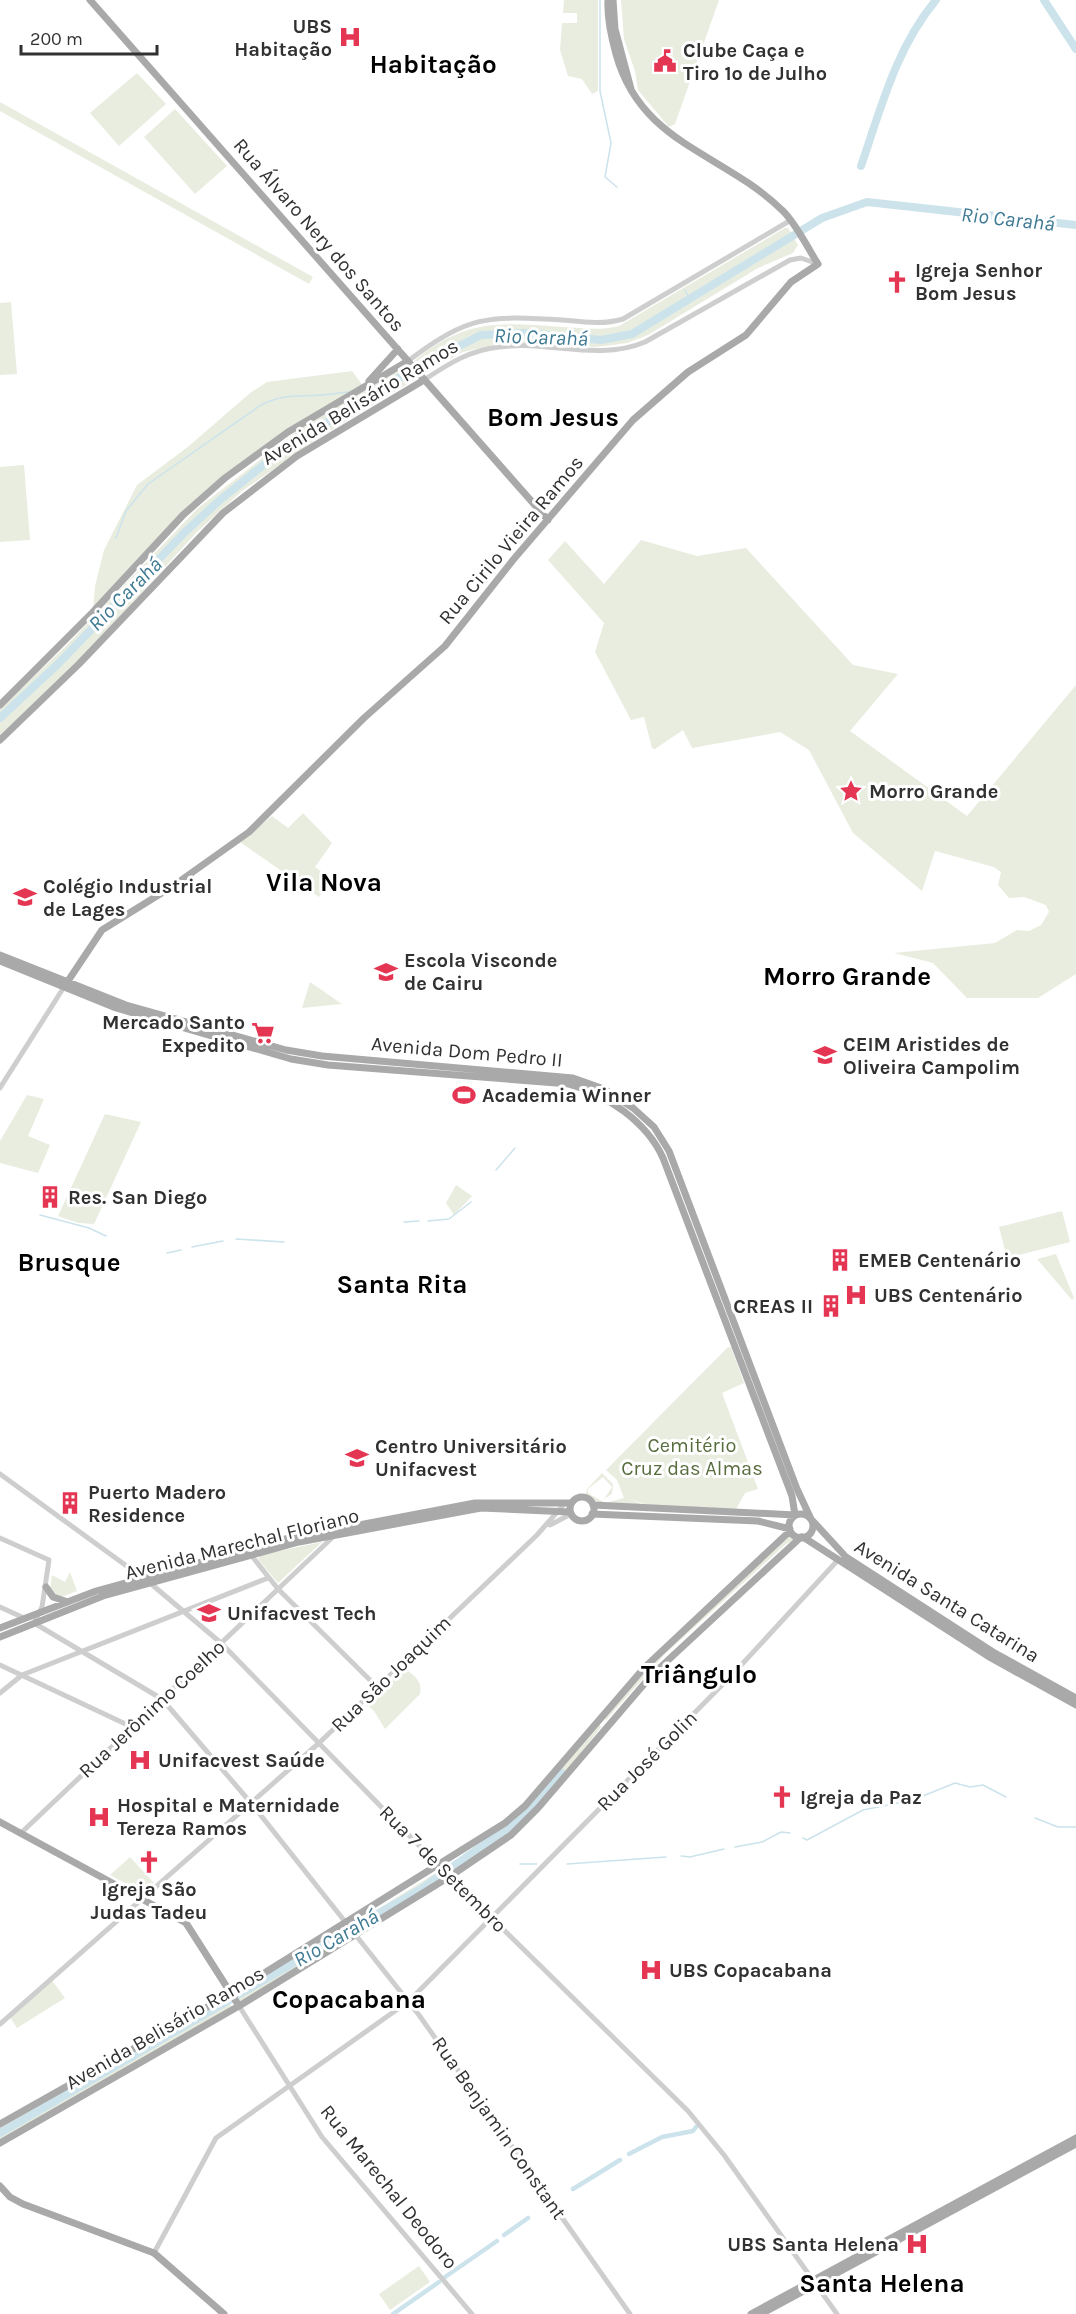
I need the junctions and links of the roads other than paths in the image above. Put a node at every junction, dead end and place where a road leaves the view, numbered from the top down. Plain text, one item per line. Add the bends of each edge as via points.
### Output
1 (90, 0) edge
2 (608, 0) edge
3 (613, 0) edge
4 (633, 94) junction
5 (792, 223) junction
6 (818, 264) junction
7 (398, 350) junction
8 (409, 362) junction
9 (424, 380) junction
10 (364, 387) junction
11 (548, 520) junction
12 (0, 705) edge
13 (0, 740) edge
14 (0, 955) edge
15 (0, 961) edge
16 (65, 985) junction
17 (0, 1088) edge
18 (0, 1474) edge
19 (792, 1496) junction
20 (593, 1505) junction
21 (569, 1508) junction
22 (560, 1510) junction
23 (592, 1514) junction
24 (795, 1515) junction
25 (772, 1516) junction
26 (758, 1518) junction
27 (811, 1519) junction
28 (790, 1530) junction
29 (335, 1535) junction
30 (537, 1535) junction
31 (802, 1537) junction
32 (0, 1538) edge
33 (250, 1555) junction
34 (838, 1560) junction
35 (142, 1578) junction
36 (268, 1578) junction
37 (150, 1583) junction
38 (46, 1587) junction
39 (278, 1589) junction
40 (65, 1601) junction
41 (0, 1607) edge
42 (41, 1611) junction
43 (184, 1611) junction
44 (24, 1618) junction
45 (34, 1623) junction
46 (0, 1628) edge
47 (0, 1637) edge
48 (221, 1643) junction
49 (82, 1651) junction
50 (0, 1665) edge
51 (22, 1675) junction
52 (377, 1687) junction
53 (0, 1693) edge
54 (1076, 1698) edge
55 (162, 1699) junction
56 (1076, 1705) edge
57 (132, 1727) junction
58 (319, 1743) junction
59 (251, 1803) junction
60 (0, 1822) edge
61 (21, 1833) junction
62 (444, 1872) junction
63 (142, 1899) junction
64 (491, 1917) junction
65 (347, 1925) junction
66 (355, 1934) junction
67 (231, 1995) junction
68 (409, 2001) junction
69 (238, 2005) junction
70 (0, 2024) edge
71 (288, 2085) junction
72 (0, 2124) edge
73 (1076, 2138) edge
74 (0, 2143) edge
75 (1076, 2144) edge
76 (0, 2186) edge
77 (154, 2253) junction
78 (814, 2282) junction
79 (224, 2314) edge
80 (472, 2314) edge
81 (630, 2314) edge
82 (751, 2314) edge
83 (761, 2314) edge
84 (837, 2314) edge

1 - 7 main road, Rua Álvaro Nery dos Santos
2 - 4 main road via 607,15 617,56 624,81
3 - 4 main road via 615,29
4 - 5 main road via 668,134 745,181 779,207
5 - 6 main road
5 - 8 street, Avenida Belisário Ramos via 623,319 603,323 513,318 473,322 441,337
6 - 9 street, Avenida Belisário Ramos via 801,258 790,260 636,346 601,351 491,348 462,356
6 - 11 main road, Rua Cirilo Vieira Ramos via 791,282 746,335 688,372 648,406
7 - 8 main road, Rua Álvaro Nery dos Santos
7 - 10 main road
8 - 9 main road, Rua Álvaro Nery dos Santos
8 - 10 main road, Avenida Belisário Ramos
9 - 11 main road, Rua Álvaro Nery dos Santos
9 - 13 main road, Avenida Belisário Ramos via 297,456 223,513
10 - 12 main road, Avenida Belisário Ramos via 269,444 204,496
11 - 16 main road, Rua Cirilo Vieira Ramos via 445,646 364,718 249,832 102,930
14 - 16 main road, Avenida Dom Pedro II
15 - 16 main road, Avenida Dom Pedro II
16 - 17 street
16 - 19 main road, Avenida Dom Pedro II via 116,1008 291,1059 559,1082 587,1089 617,1106 646,1132 660,1151
16 - 27 main road, Avenida Dom Pedro II via 293,1052 556,1075 597,1086 624,1102 654,1127 669,1151 796,1489
18 - 35 street, Rua 7 de Setembro
19 - 24 main road, Avenida Dom Pedro II
19 - 25 main road via 789,1509
20 - 21 main road via 582,1497
20 - 23 main road
20 - 26 main road
21 - 22 main road, Avenida Marechal Floriano
21 - 23 main road via 575,1519 583,1521
21 - 30 street, Rua São Joaquim
21 - 35 main road, Avenida Marechal Floriano via 475,1503 285,1539
22 - 29 main road, Avenida Marechal Floriano via 481,1508
22 - 30 street, Rua São Joaquim
23 - 26 main road
24 - 25 main road
24 - 27 main road
24 - 28 main road
25 - 26 main road
26 - 28 main road
27 - 31 main road via 812,1530
27 - 54 main road, Avenida Santa Catarina via 853,1563 993,1652
28 - 31 main road
28 - 62 main road, Avenida Belisário Ramos via 644,1668 518,1813
29 - 33 main road, Avenida Marechal Floriano
29 - 39 street, Rua Jerônimo Coelho
30 - 52 street, Rua São Joaquim
31 - 34 main road, Avenida Santa Catarina
31 - 62 main road, Avenida Belisário Ramos via 651,1676 520,1827
32 - 38 street via 49,1560
33 - 36 street
33 - 37 main road, Avenida Marechal Floriano
34 - 56 main road, Avenida Santa Catarina via 997,1661
34 - 64 street, Rua José Golin via 733,1674
35 - 37 street, Rua 7 de Setembro
35 - 40 main road, Avenida Marechal Floriano
36 - 39 street
36 - 43 street
37 - 43 street, Rua 7 de Setembro
37 - 45 main road, Avenida Marechal Floriano via 85,1602
38 - 40 main road via 53,1597
38 - 42 street
39 - 48 street, Rua Jerônimo Coelho
39 - 52 street
40 - 42 main road, Avenida Marechal Floriano
41 - 44 street
42 - 44 main road, Avenida Marechal Floriano
42 - 45 street
43 - 48 street, Rua 7 de Setembro
43 - 49 street
44 - 46 main road, Avenida Marechal Floriano
45 - 47 main road, Avenida Marechal Floriano
45 - 49 street, Rua Benjamin Constant
48 - 55 street, Rua Jerônimo Coelho
48 - 58 street, Rua 7 de Setembro
49 - 51 street
49 - 55 street, Rua Benjamin Constant
50 - 51 street
51 - 53 street
51 - 57 street
52 - 58 street, Rua São Joaquim
55 - 57 street, Rua Jerônimo Coelho
55 - 59 street, Rua Benjamin Constant
57 - 61 street, Rua Jerônimo Coelho
58 - 59 street, Rua São Joaquim
58 - 62 street, Rua 7 de Setembro
59 - 63 street, Rua São Joaquim
59 - 65 street, Rua Benjamin Constant
60 - 61 main road, Rua Marechal Deodoro
61 - 63 main road, Rua Marechal Deodoro
62 - 64 street, Rua 7 de Setembro
62 - 65 main road, Avenida Belisário Ramos
62 - 66 main road, Avenida Belisário Ramos
63 - 67 main road, Rua Marechal Deodoro via 186,1923
63 - 70 street, Rua São Joaquim
64 - 68 street, Rua José Golin
64 - 78 street, Rua 7 de Setembro via 695,2117
65 - 66 street, Rua Benjamin Constant
65 - 67 main road, Avenida Belisário Ramos
66 - 68 street, Rua Benjamin Constant
66 - 69 main road, Avenida Belisário Ramos
67 - 69 main road, Rua Marechal Deodoro
67 - 72 main road, Avenida Belisário Ramos
68 - 71 street, Rua José Golin
68 - 81 street, Rua Benjamin Constant
69 - 71 street, Rua Marechal Deodoro
69 - 74 main road, Avenida Belisário Ramos
71 - 77 street, Rua José Golin via 216,2138
71 - 80 street, Rua Marechal Deodoro via 322,2137
73 - 78 main road
75 - 78 main road
76 - 77 main road via 23,2204
77 - 79 main road
78 - 82 main road
78 - 83 main road
78 - 84 street, Rua 7 de Setembro

